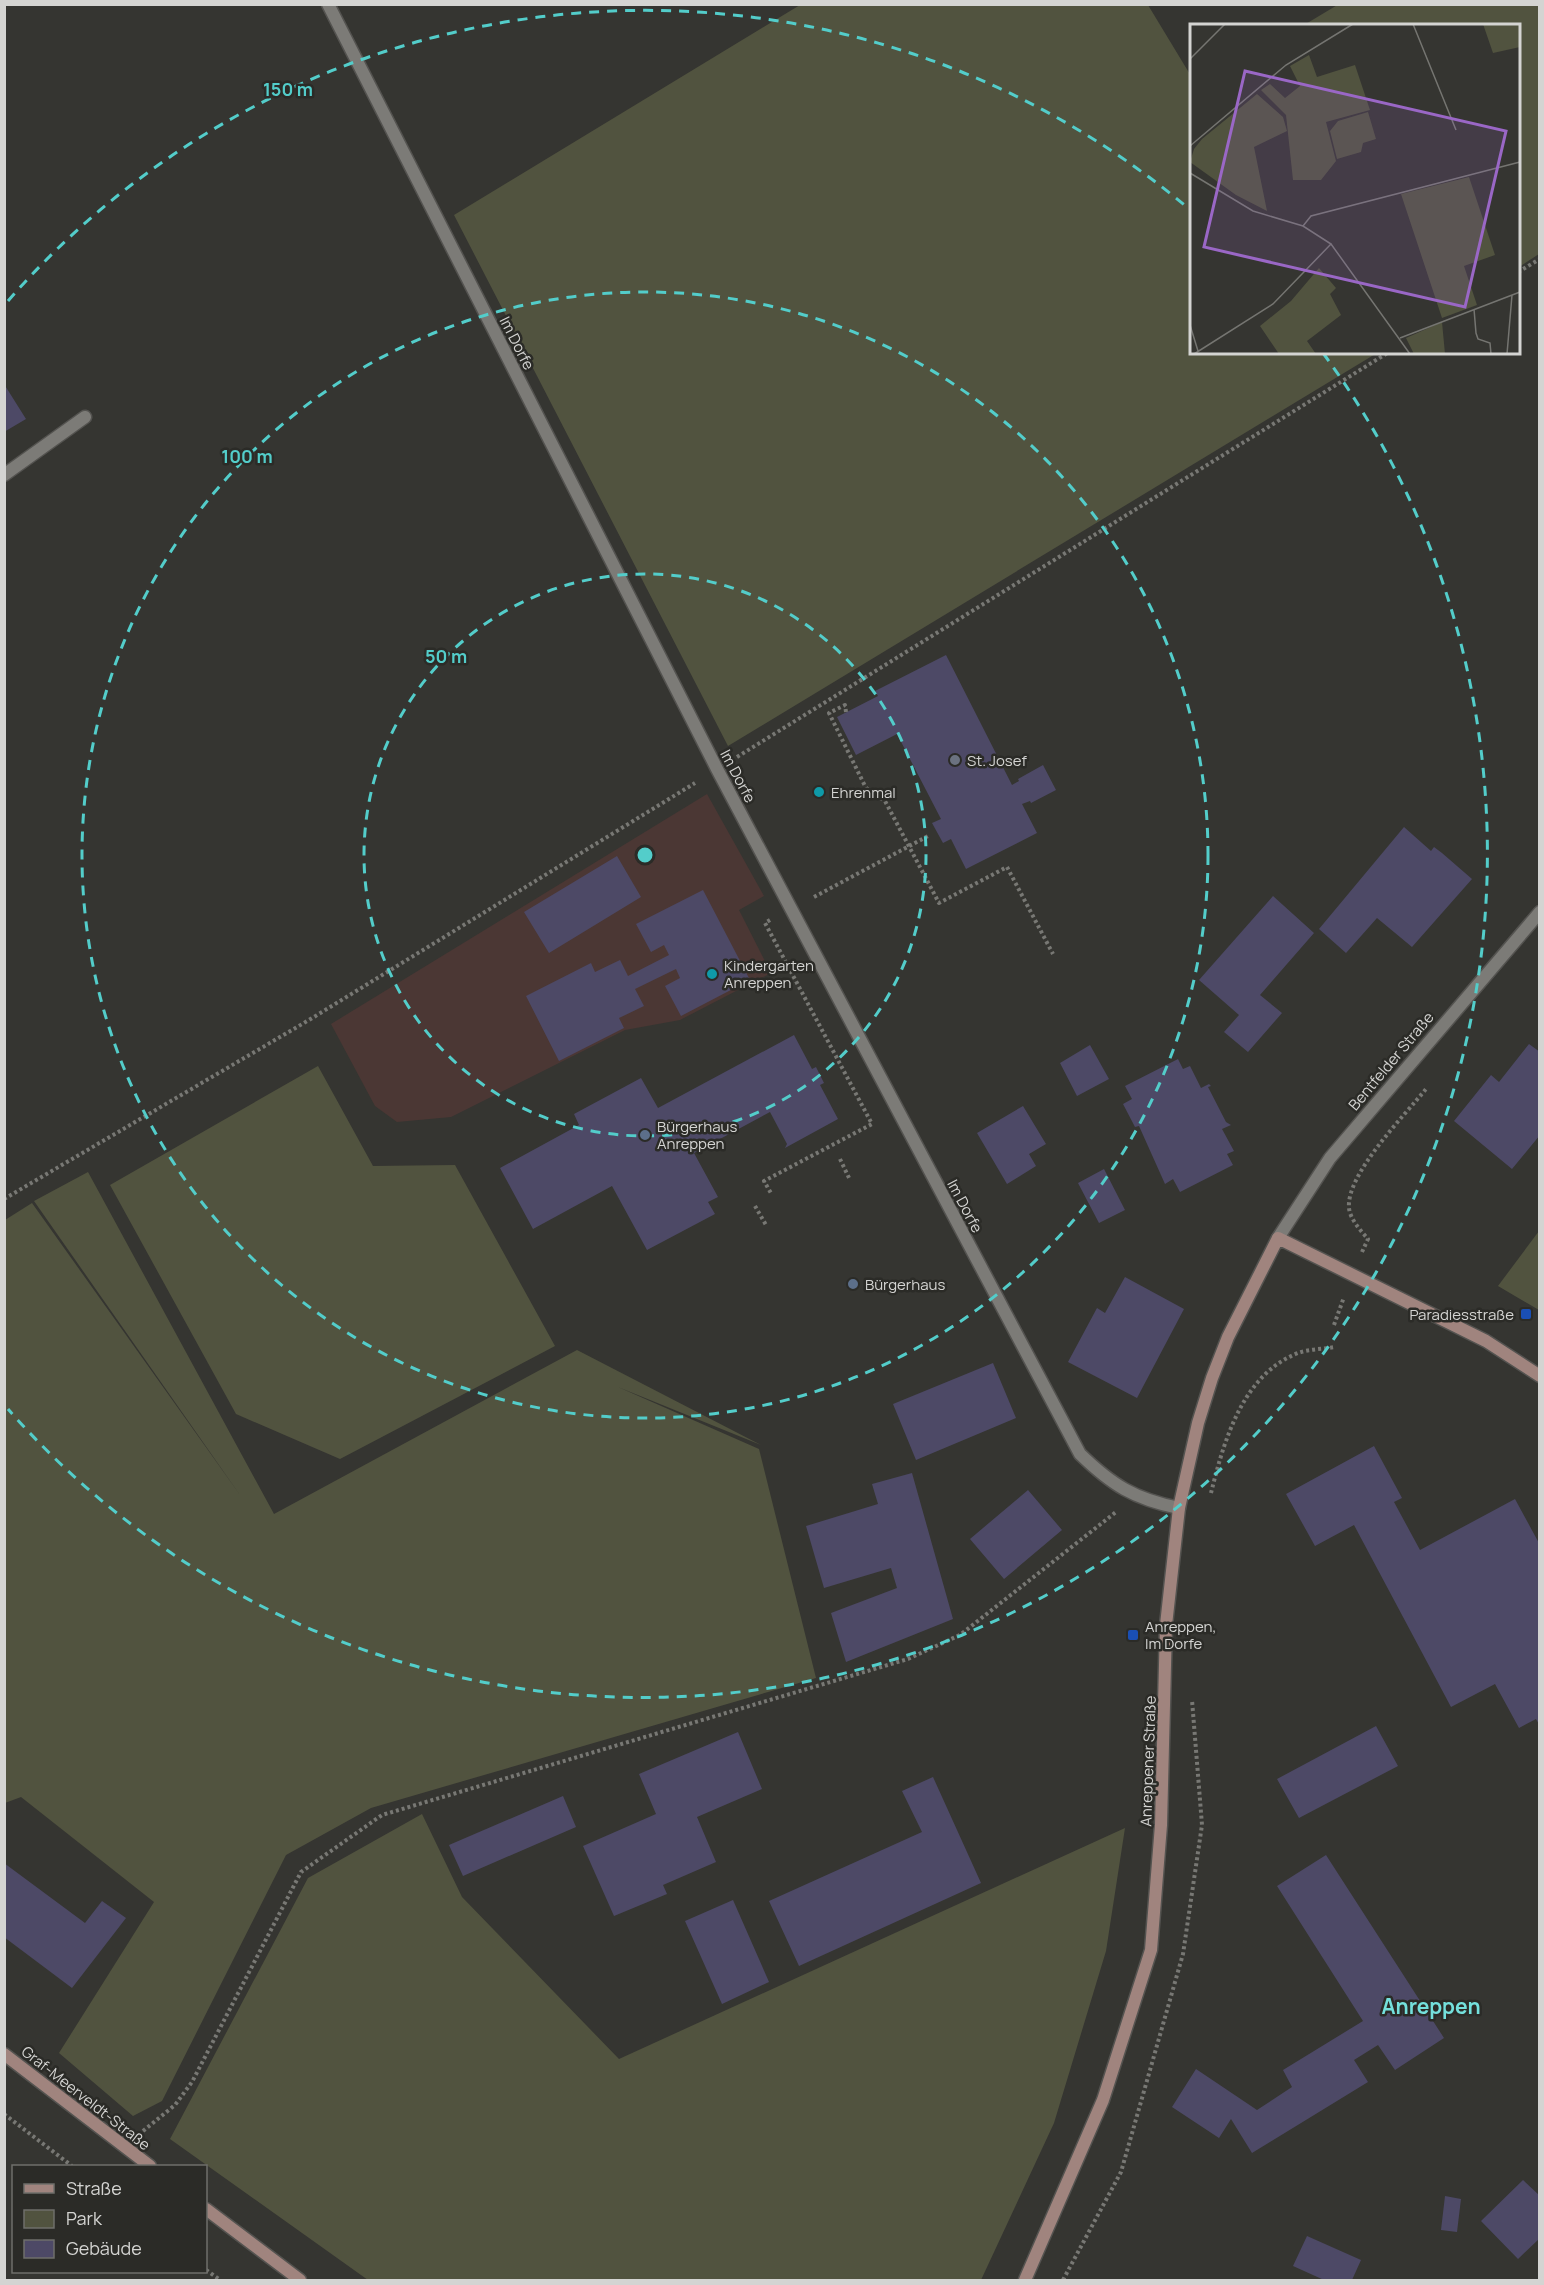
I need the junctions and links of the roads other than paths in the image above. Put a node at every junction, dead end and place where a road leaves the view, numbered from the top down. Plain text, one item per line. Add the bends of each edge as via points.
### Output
1 (328, 4) edge
2 (85, 417) dead end
3 (4, 475) edge
4 (1539, 912) edge
5 (1278, 1238) junction
6 (1539, 1376) edge
7 (1179, 1508) junction
8 (4, 2054) edge
9 (149, 2165) edge
10 (207, 2210) edge
11 (300, 2280) edge
12 (1025, 2280) edge

1 - 7 street, Im Dorfe via 717,769 1080,1454 1105,1478 1136,1497
2 - 3 street
4 - 5 street, Bentfelder Straße via 1330,1158
5 - 6 main road via 1486,1341
5 - 7 main road, Anreppener Straße via 1228,1337 1212,1378 1197,1423
7 - 12 main road, Anreppener Straße via 1166,1624 1161,1825 1151,1950 1103,2100
8 - 9 main road, Graf-Meerveldt-Straße
10 - 11 main road

